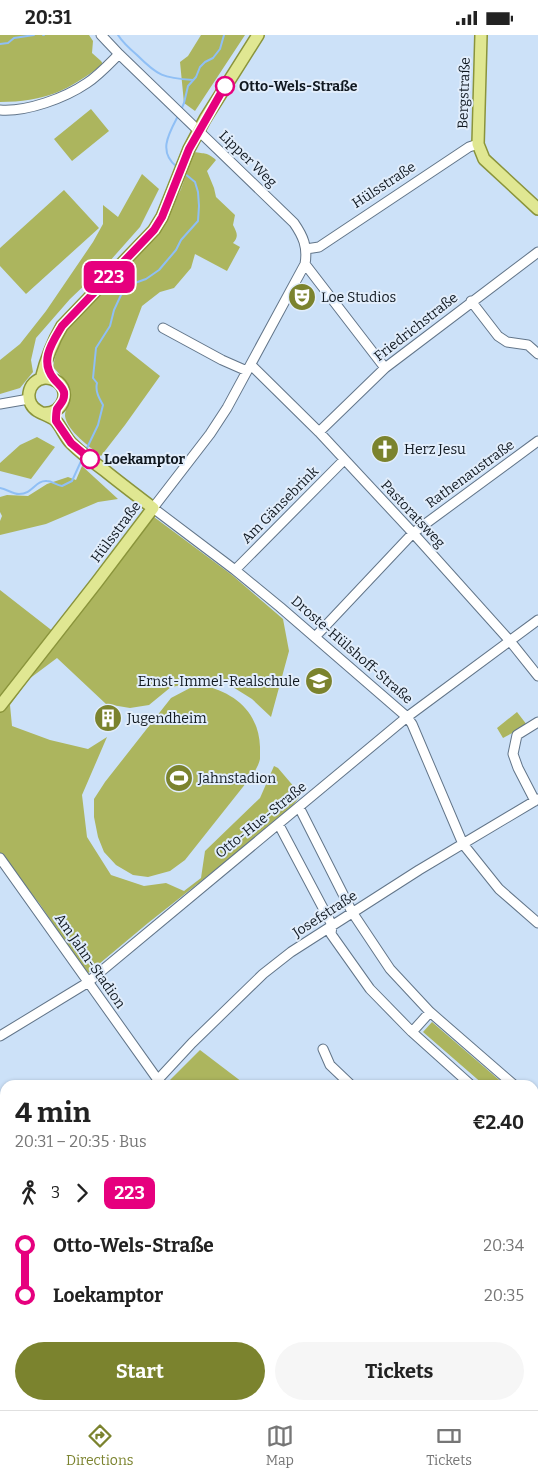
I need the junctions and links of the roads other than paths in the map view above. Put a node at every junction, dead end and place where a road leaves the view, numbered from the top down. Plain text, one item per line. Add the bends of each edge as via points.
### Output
1 (101, 35) edge
2 (258, 35) edge
3 (481, 35) edge
4 (119, 54) junction
5 (0, 110) edge
6 (199, 131) junction
7 (479, 148) junction
8 (538, 209) edge
9 (306, 247) junction
10 (538, 252) edge
11 (305, 264) junction
12 (471, 301) junction
13 (163, 328) dead end
14 (538, 354) edge
15 (46, 359) junction
16 (249, 368) junction
17 (385, 368) junction
18 (41, 379) junction
19 (55, 380) junction
20 (29, 399) junction
21 (0, 404) edge
22 (56, 415) junction
23 (319, 432) junction
24 (538, 441) edge
25 (344, 460) junction
26 (153, 508) junction
27 (412, 533) junction
28 (235, 570) junction
29 (538, 620) edge
30 (315, 637) junction
31 (510, 641) junction
32 (538, 676) edge
33 (0, 706) edge
34 (407, 717) junction
35 (538, 722) edge
36 (536, 800) edge
37 (299, 807) junction
38 (278, 825) junction
39 (464, 844) junction
40 (0, 858) edge
41 (352, 912) junction
42 (538, 923) edge
43 (332, 925) junction
44 (87, 983) junction
45 (430, 1012) junction
46 (412, 1032) junction
47 (0, 1036) edge
48 (323, 1049) dead end
49 (153, 1080) edge
50 (158, 1080) edge
51 (346, 1080) edge
52 (465, 1080) edge
53 (508, 1080) edge

1 - 4 street, Lipper Weg
2 - 6 main road
3 - 7 main road, Bergstraße
4 - 5 street via 87,83 65,95 35,107
4 - 6 street, Lipper Weg
6 - 9 street, Lipper Weg via 294,223
6 - 15 main road via 154,230 62,326
7 - 8 main road via 484,159
7 - 9 street, Hülsstraße via 469,147 318,247
9 - 11 street, Hülsstraße
10 - 12 street, Friedrichstraße
11 - 16 street, Hülsstraße
11 - 17 street
12 - 14 street via 498,336 507,342 528,345
12 - 17 street, Friedrichstraße
13 - 16 street via 222,360
15 - 18 main road
15 - 19 main road
16 - 23 street, Pastoratsweg
16 - 26 street, Hülsstraße via 210,435
17 - 23 street, Friedrichstraße
18 - 19 main road
18 - 20 main road via 31,387
19 - 22 main road via 64,394
20 - 21 street
20 - 22 main road via 42,413
22 - 26 main road via 71,443
23 - 25 street, Pastoratsweg
24 - 27 street, Rathenaustraße
25 - 27 street, Pastoratsweg
25 - 28 street, Am Gänsebrink
26 - 28 street, Droste-Hülshoff-Straße
26 - 33 main road, Hülsstraße
27 - 30 street, Rathenaustraße
27 - 31 street, Pastoratsweg
28 - 30 street, Droste-Hülshoff-Straße
29 - 31 street, Otto-Hue-Straße
30 - 34 street, Droste-Hülshoff-Straße
31 - 32 street, Pastoratsweg
31 - 34 street, Otto-Hue-Straße
34 - 37 street, Otto-Hue-Straße
34 - 39 street, Droste-Hülshoff-Straße
35 - 36 street via 517,735 512,754
36 - 39 street, Josefstraße
37 - 38 street, Otto-Hue-Straße
37 - 41 street
38 - 43 street
38 - 44 street, Otto-Hue-Straße
39 - 41 street, Josefstraße
39 - 42 street, Droste-Hülshoff-Straße via 499,889
40 - 44 street, Am Jahn-Stadion
41 - 43 street, Josefstraße
41 - 45 street via 390,969
43 - 46 street via 331,933 370,989
43 - 50 street, Josefstraße via 264,974
44 - 47 street, Otto-Hue-Straße
44 - 49 street, Am Jahn-Stadion
45 - 46 street
45 - 53 street
46 - 52 street
48 - 51 street via 330,1065

